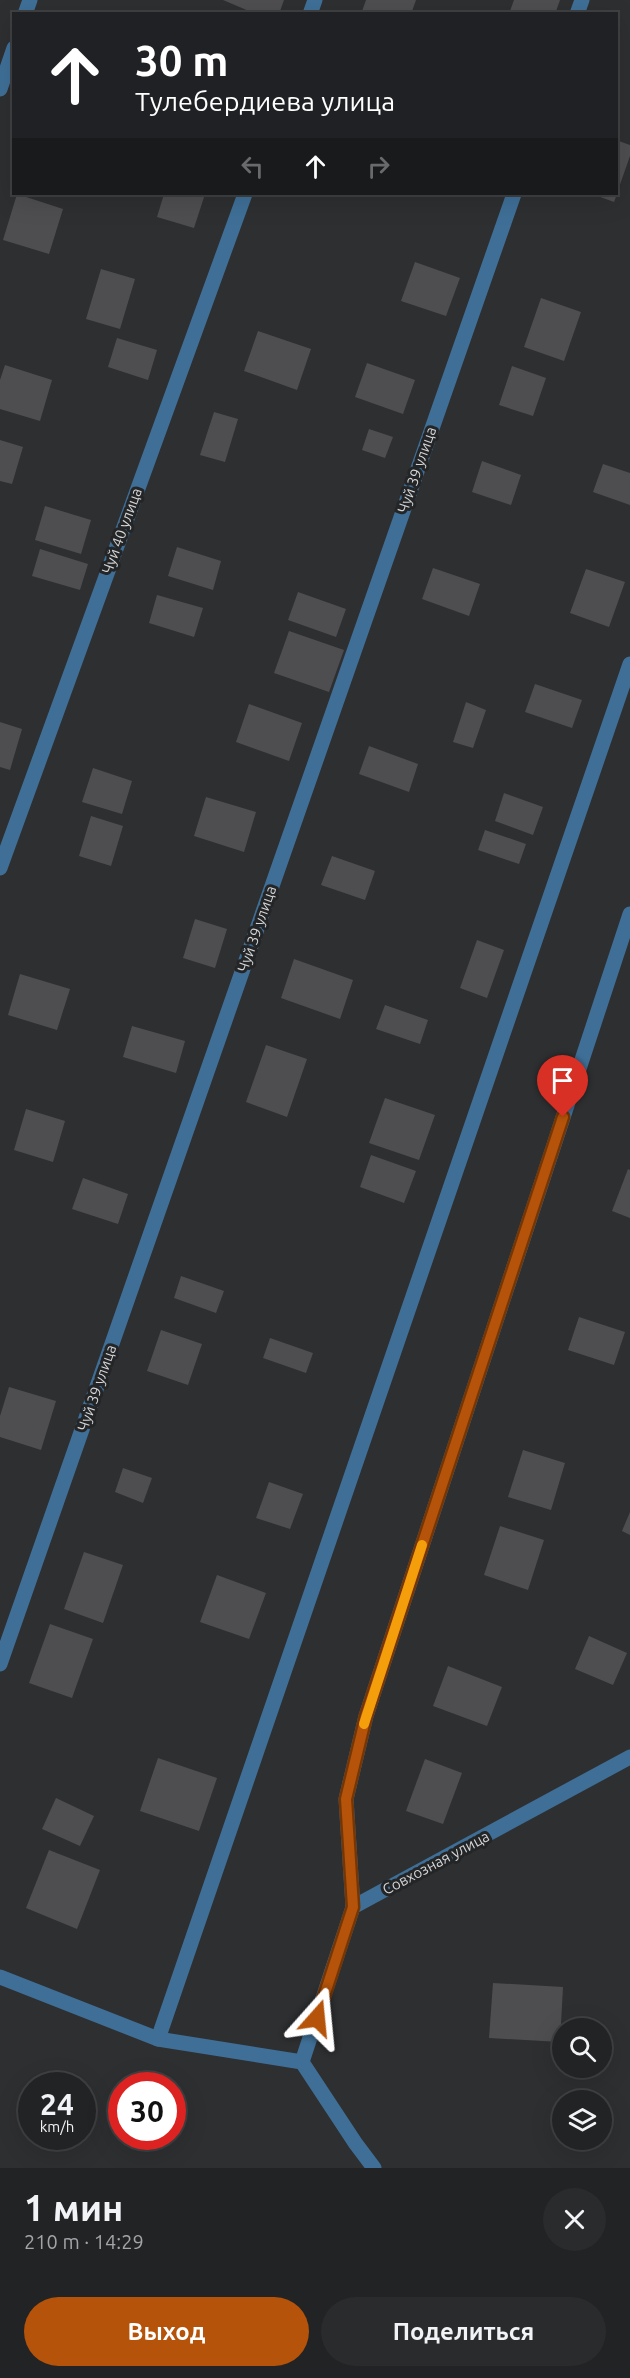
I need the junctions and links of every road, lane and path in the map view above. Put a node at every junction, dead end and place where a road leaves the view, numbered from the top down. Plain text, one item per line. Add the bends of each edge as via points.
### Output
1 (12, 54) edge
2 (0, 89) edge
3 (245, 195) edge
4 (514, 195) edge
5 (630, 664) edge
6 (0, 868) edge
7 (630, 914) edge
8 (0, 1664) edge
9 (630, 1757) edge
10 (353, 1907) junction
11 (0, 1977) edge
12 (158, 2039) junction
13 (302, 2062) junction
14 (374, 2168) edge

1 - 2 street
3 - 6 street, Чуй 40 улица
4 - 8 street, Чуй 39 улица
5 - 12 street
7 - 10 street via 366,1716 346,1799
9 - 10 street, Совхозная улица
10 - 13 street
11 - 12 street
12 - 13 street
13 - 14 street

